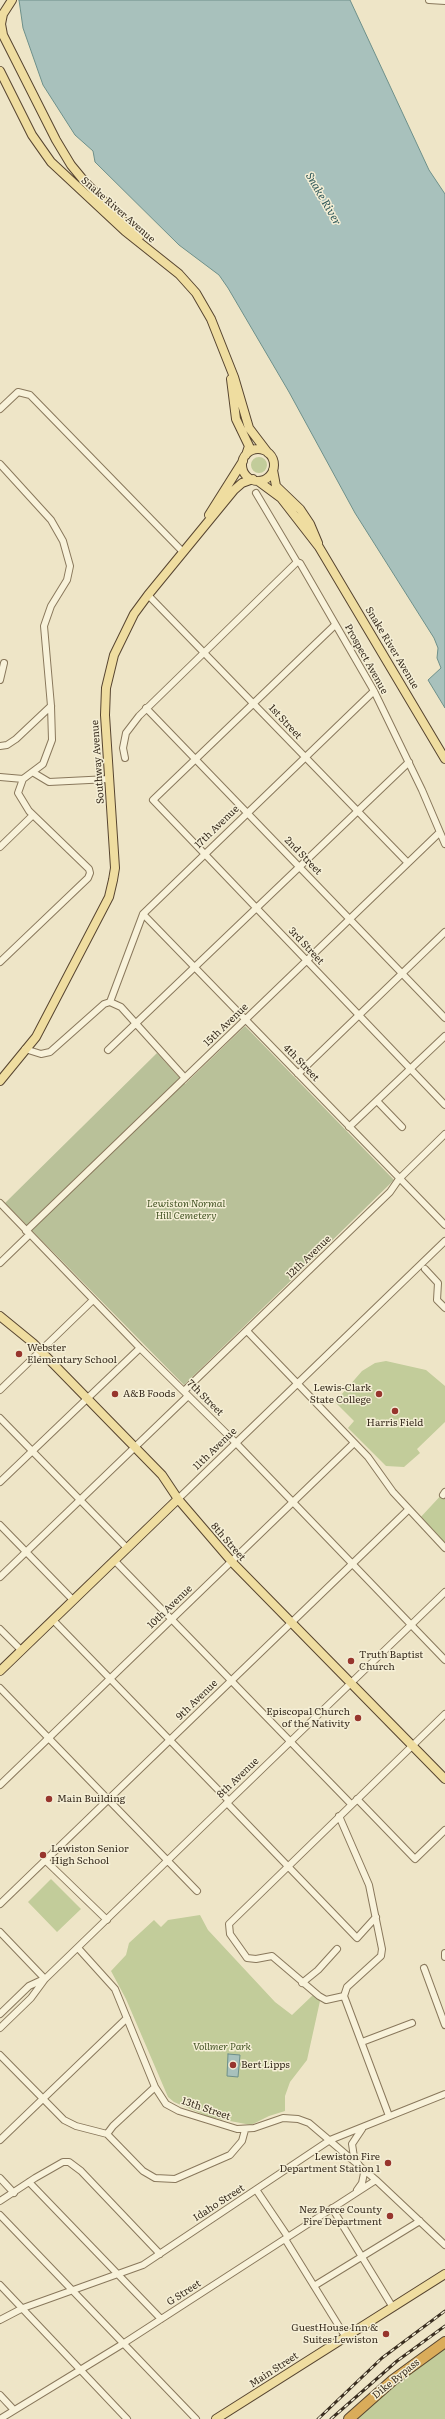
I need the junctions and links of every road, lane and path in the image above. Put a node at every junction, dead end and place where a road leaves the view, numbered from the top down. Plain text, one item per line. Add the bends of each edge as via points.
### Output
1 (12, 0) edge
2 (429, 0) edge
3 (445, 1) edge
4 (0, 71) edge
5 (156, 255) junction
6 (226, 358) junction
7 (0, 409) edge
8 (268, 453) junction
9 (245, 458) junction
10 (0, 464) edge
11 (274, 470) junction
12 (255, 480) junction
13 (256, 493) dead end
14 (201, 530) junction
15 (319, 548) junction
16 (183, 552) junction
17 (297, 562) junction
18 (148, 595) junction
19 (335, 625) junction
20 (204, 651) junction
21 (4, 663) dead end
22 (0, 680) edge
23 (374, 691) junction
24 (254, 703) junction
25 (51, 706) junction
26 (146, 708) junction
27 (0, 746) edge
28 (304, 757) junction
29 (125, 758) dead end
30 (196, 759) junction
31 (445, 759) edge
32 (409, 762) junction
33 (34, 772) junction
34 (0, 777) edge
35 (23, 779) junction
36 (109, 779) junction
37 (357, 810) junction
38 (248, 812) junction
39 (33, 815) junction
40 (439, 833) junction
41 (445, 844) edge
42 (0, 847) edge
43 (204, 854) junction
44 (408, 863) junction
45 (299, 866) junction
46 (256, 907) junction
47 (143, 914) junction
48 (350, 919) junction
49 (445, 932) edge
50 (307, 961) junction
51 (0, 962) edge
52 (194, 967) junction
53 (402, 973) junction
54 (110, 1002) junction
55 (360, 1015) junction
56 (445, 1018) edge
57 (246, 1020) junction
58 (136, 1024) junction
59 (445, 1036) edge
60 (25, 1050) junction
61 (108, 1050) dead end
62 (410, 1070) junction
63 (298, 1074) junction
64 (185, 1078) junction
65 (0, 1081) edge
66 (377, 1101) junction
67 (445, 1106) edge
68 (402, 1127) dead end
69 (349, 1128) junction
70 (445, 1134) edge
71 (399, 1179) junction
72 (0, 1203) edge
73 (445, 1225) edge
74 (28, 1233) junction
75 (445, 1241) edge
76 (0, 1263) edge
77 (425, 1269) dead end
78 (93, 1300) junction
79 (445, 1308) edge
80 (0, 1316) edge
81 (247, 1331) junction
82 (140, 1348) junction
83 (41, 1351) junction
84 (297, 1385) junction
85 (0, 1390) edge
86 (186, 1393) junction
87 (87, 1399) junction
88 (0, 1418) edge
89 (236, 1443) junction
90 (354, 1443) junction
91 (134, 1447) junction
92 (33, 1451) junction
93 (0, 1482) edge
94 (178, 1499) junction
95 (80, 1500) junction
96 (294, 1502) junction
97 (408, 1510) junction
98 (0, 1525) edge
99 (127, 1548) junction
100 (445, 1548) edge
101 (26, 1552) junction
102 (114, 1560) junction
103 (232, 1562) junction
104 (352, 1563) junction
105 (0, 1577) edge
106 (445, 1592) edge
107 (73, 1600) junction
108 (53, 1620) junction
109 (172, 1620) junction
110 (291, 1623) junction
111 (411, 1625) junction
112 (0, 1629) edge
113 (21, 1650) junction
114 (445, 1660) edge
115 (0, 1670) edge
116 (110, 1679) junction
117 (231, 1681) junction
118 (351, 1683) junction
119 (0, 1688) edge
120 (445, 1714) edge
121 (50, 1738) junction
122 (170, 1741) junction
123 (290, 1742) junction
124 (413, 1745) junction
125 (445, 1778) edge
126 (0, 1786) edge
127 (357, 1798) junction
128 (108, 1800) junction
129 (228, 1802) junction
130 (351, 1804) junction
131 (339, 1816) junction
132 (445, 1830) edge
133 (45, 1860) junction
134 (167, 1861) junction
135 (288, 1866) junction
136 (197, 1891) dead end
137 (0, 1904) edge
138 (376, 1917) junction
139 (107, 1920) junction
140 (0, 1932) edge
141 (78, 1948) junction
142 (337, 1949) dead end
143 (445, 1953) edge
144 (445, 1957) edge
145 (424, 1968) dead end
146 (45, 1979) junction
147 (302, 1983) junction
148 (344, 1996) junction
149 (0, 2014) edge
150 (127, 2018) junction
151 (412, 2023) dead end
152 (445, 2025) edge
153 (0, 2028) edge
154 (362, 2042) junction
155 (0, 2055) edge
156 (155, 2087) junction
157 (445, 2094) edge
158 (43, 2099) junction
159 (390, 2116) junction
160 (364, 2126) junction
161 (245, 2130) junction
162 (107, 2134) junction
163 (0, 2140) edge
164 (330, 2140) junction
165 (362, 2168) junction
166 (0, 2178) edge
167 (376, 2180) junction
168 (29, 2182) junction
169 (257, 2191) junction
170 (14, 2193) junction
171 (355, 2193) junction
172 (0, 2201) edge
173 (332, 2208) junction
174 (0, 2215) edge
175 (420, 2221) junction
176 (286, 2238) junction
177 (445, 2245) edge
178 (160, 2254) junction
179 (362, 2257) junction
180 (118, 2274) junction
181 (445, 2274) edge
182 (0, 2285) edge
183 (314, 2286) junction
184 (72, 2290) junction
185 (392, 2306) junction
186 (22, 2308) junction
187 (161, 2319) junction
188 (0, 2320) edge
189 (345, 2336) junction
190 (445, 2342) edge
191 (123, 2344) junction
192 (81, 2370) junction
193 (0, 2396) edge
194 (14, 2410) junction
195 (0, 2419) edge
196 (127, 2419) edge
197 (196, 2419) edge
198 (216, 2419) edge
199 (349, 2419) edge

1 - 5 main road via 3,14 1,30 71,165
2 - 3 street
4 - 5 main road, Snake River Avenue via 32,135 51,162 119,226
5 - 6 main road, Snake River Avenue via 196,292 211,319
6 - 8 main road, Snake River Avenue via 247,423
6 - 9 main road, Snake River Avenue via 236,418 249,446
7 - 16 street via 16,394 21,392 30,395
8 - 9 main road via 257,449
8 - 11 main road via 272,458
9 - 12 main road via 244,472
9 - 14 main road, Southway Avenue
10 - 25 street via 45,511 63,541 68,556 70,566 67,580 51,606 44,626
11 - 12 main road via 267,478
11 - 15 main road, Snake River Avenue via 276,486 300,509 310,524
12 - 14 main road, Southway Avenue via 239,485
12 - 15 main road, Snake River Avenue via 281,498
13 - 17 street, Prospect Avenue
14 - 16 main road, Southway Avenue
15 - 31 main road, Snake River Avenue
16 - 18 main road, Southway Avenue
17 - 19 street, Prospect Avenue via 300,563
17 - 20 street
18 - 20 street, 1st Street
18 - 36 main road, Southway Avenue via 126,628 114,655 109,676 105,715
19 - 23 street, Prospect Avenue
19 - 24 street
20 - 24 street, 1st Street
20 - 26 street
21 - 22 street
23 - 28 street, 17th Avenue
23 - 32 street, Prospect Avenue
24 - 28 street, 1st Street
24 - 30 street
25 - 27 street via 16,739
25 - 33 street via 52,732 49,753 43,764
26 - 29 street via 126,733
26 - 30 street, 2nd Street
28 - 37 street, 1st Street
28 - 38 street, 17th Avenue
30 - 38 street, 2nd Street
30 - 43 street, 3rd Street via 153,800
32 - 37 street
32 - 40 street, Prospect Avenue
33 - 35 street
33 - 36 street via 49,782
34 - 35 street
35 - 39 street via 18,793
36 - 60 main road, Southway Avenue via 115,868 109,897
37 - 44 street, 1st Street
37 - 45 street
38 - 43 street, 17th Avenue
38 - 45 street, 2nd Street
39 - 42 street
39 - 51 street via 89,869 90,873 88,878
40 - 41 street, Prospect Avenue
40 - 44 street, 15th Avenue
43 - 46 street, 3rd Street
43 - 47 street, 17th Avenue
44 - 48 street, 15th Avenue
45 - 46 street
45 - 48 street, 2nd Street
46 - 50 street, 3rd Street
46 - 52 street
47 - 52 street, 4th Street
47 - 54 street, 17th Avenue
48 - 50 street, 15th Avenue
48 - 53 street, 2nd Street
49 - 53 street
50 - 55 street, 3rd Street
50 - 57 street, 15th Avenue
52 - 57 street, 4th Street
52 - 58 street
53 - 55 street
53 - 56 street, 2nd Street
54 - 58 street via 121,1007
54 - 60 street via 104,1004 50,1052 41,1054
55 - 62 street, 3rd Street
55 - 63 street
57 - 63 street, 4th Street
57 - 64 street, 15th Avenue
58 - 61 street
58 - 64 street
59 - 62 street
60 - 65 main road, Southway Avenue
62 - 66 street
62 - 67 street, 3rd Street
63 - 69 street, 4th Street
64 - 74 street, 15th Avenue
66 - 68 street
66 - 69 street
69 - 71 street, 4th Street
70 - 71 street, 12th Avenue
71 - 73 street, 4th Street
71 - 81 street, 12th Avenue via 394,1187
72 - 74 street, 7th Street
74 - 76 street, 15th Avenue
74 - 78 street, 7th Street
75 - 84 street, 11th Avenue
77 - 79 street via 438,1283 437,1300
78 - 82 street, 7th Street
78 - 83 street
80 - 83 main road, 8th Street
81 - 84 street
81 - 86 street, 12th Avenue
82 - 86 street, 7th Street
82 - 87 street
83 - 85 street
83 - 87 main road, 8th Street
84 - 89 street, 11th Avenue
84 - 90 street
86 - 89 street, 7th Street
86 - 91 street, 12th Avenue
87 - 91 main road, 8th Street
87 - 92 street
88 - 92 street
89 - 94 street, 11th Avenue
89 - 96 street, 7th Street
90 - 96 street, 10th Avenue
90 - 97 street via 368,1457 384,1482
91 - 94 main road, 8th Street via 162,1475
91 - 95 street, 12th Avenue
92 - 93 street
92 - 95 street
94 - 99 main road, 11th Avenue
94 - 103 main road, 8th Street
95 - 99 street
95 - 101 street, 12th Avenue
96 - 103 street, 10th Avenue
96 - 104 street, 7th Street
97 - 100 street
97 - 104 street, 9th Avenue
98 - 101 street
99 - 102 main road, 11th Avenue
101 - 105 street, 12th Avenue
101 - 107 street
102 - 107 main road, 11th Avenue
102 - 109 street
103 - 109 street, 10th Avenue
103 - 110 main road, 8th Street
104 - 110 street, 9th Avenue
104 - 111 street, 7th Street
106 - 111 street, 8th Avenue
107 - 108 main road, 11th Avenue
108 - 113 main road, 11th Avenue
108 - 116 street
109 - 116 street, 10th Avenue
109 - 117 street
110 - 117 street, 9th Avenue
110 - 118 main road, 8th Street
111 - 114 street, 7th Street
111 - 118 street, 8th Avenue
112 - 113 street
113 - 115 main road, 11th Avenue
116 - 121 street, 10th Avenue
116 - 122 street
117 - 122 street, 9th Avenue
117 - 123 street
118 - 123 street, 8th Avenue
118 - 124 main road, 8th Street
119 - 121 street
120 - 124 street
121 - 126 street, 10th Avenue
121 - 128 street
122 - 128 street, 9th Avenue
122 - 129 street
123 - 129 street, 8th Avenue
123 - 130 street
124 - 125 main road, 8th Street
124 - 127 street
127 - 130 street
127 - 132 street via 415,1859
128 - 133 street, 9th Avenue
128 - 134 street
129 - 134 street, 8th Avenue
129 - 135 street
130 - 131 street
131 - 135 street
131 - 138 street via 365,1875
133 - 137 street, 9th Avenue
133 - 139 street
134 - 136 street
134 - 139 street, 8th Avenue
135 - 138 street via 357,1938
135 - 147 street via 229,1924 230,1934 247,1958 276,1958
138 - 148 street via 381,1956 347,1987
139 - 141 street, 8th Avenue
140 - 146 street
141 - 146 street, 8th Avenue
141 - 150 street, 13th Street via 111,1983
142 - 147 street
143 - 144 street
145 - 152 street
146 - 149 street, 8th Avenue via 29,1986
146 - 153 street, 8th Avenue via 31,1998
147 - 148 street via 326,2000
148 - 154 street
150 - 156 street, 13th Street
150 - 158 street
151 - 154 street
154 - 159 street
155 - 158 street
156 - 161 street, 13th Street via 162,2100 179,2111 228,2128
156 - 162 street
157 - 159 street, Idaho Street
158 - 162 street via 69,2124
158 - 163 street
159 - 160 street, Idaho Street
160 - 164 street, Idaho Street
160 - 165 street via 352,2144 354,2157
161 - 162 street via 242,2141 230,2155 168,2180 159,2180 147,2174
161 - 164 street, 13th Street via 283,2118 298,2119 316,2128
164 - 165 street, 13th Street
164 - 169 street, Idaho Street
165 - 167 street, 13th Street
165 - 171 street via 363,2180
166 - 170 street
167 - 171 street, G Street
167 - 175 street, 13th Street
168 - 170 street
168 - 178 street via 63,2162 69,2162 81,2171
168 - 180 street
169 - 176 street
169 - 178 street, Idaho Street
170 - 172 street
171 - 173 street, G Street
173 - 176 street, G Street
173 - 179 street
174 - 184 street
175 - 177 street, 13th Street
175 - 179 street
176 - 183 street
176 - 187 street, G Street
178 - 180 street, Idaho Street via 143,2265
179 - 183 street
179 - 185 street
180 - 184 street, Idaho Street
180 - 187 street
181 - 185 main road, Main Street
182 - 186 street
183 - 189 street
184 - 186 street, Idaho Street
184 - 191 street
185 - 189 main road, Main Street
186 - 188 street, Idaho Street
186 - 192 street
187 - 191 street, G Street
189 - 198 main road, Main Street
190 - 199 highway, Dike Bypass via 393,2380
191 - 192 street, G Street
191 - 197 street
192 - 194 street, G Street
192 - 196 street
193 - 194 street
194 - 195 street, G Street

